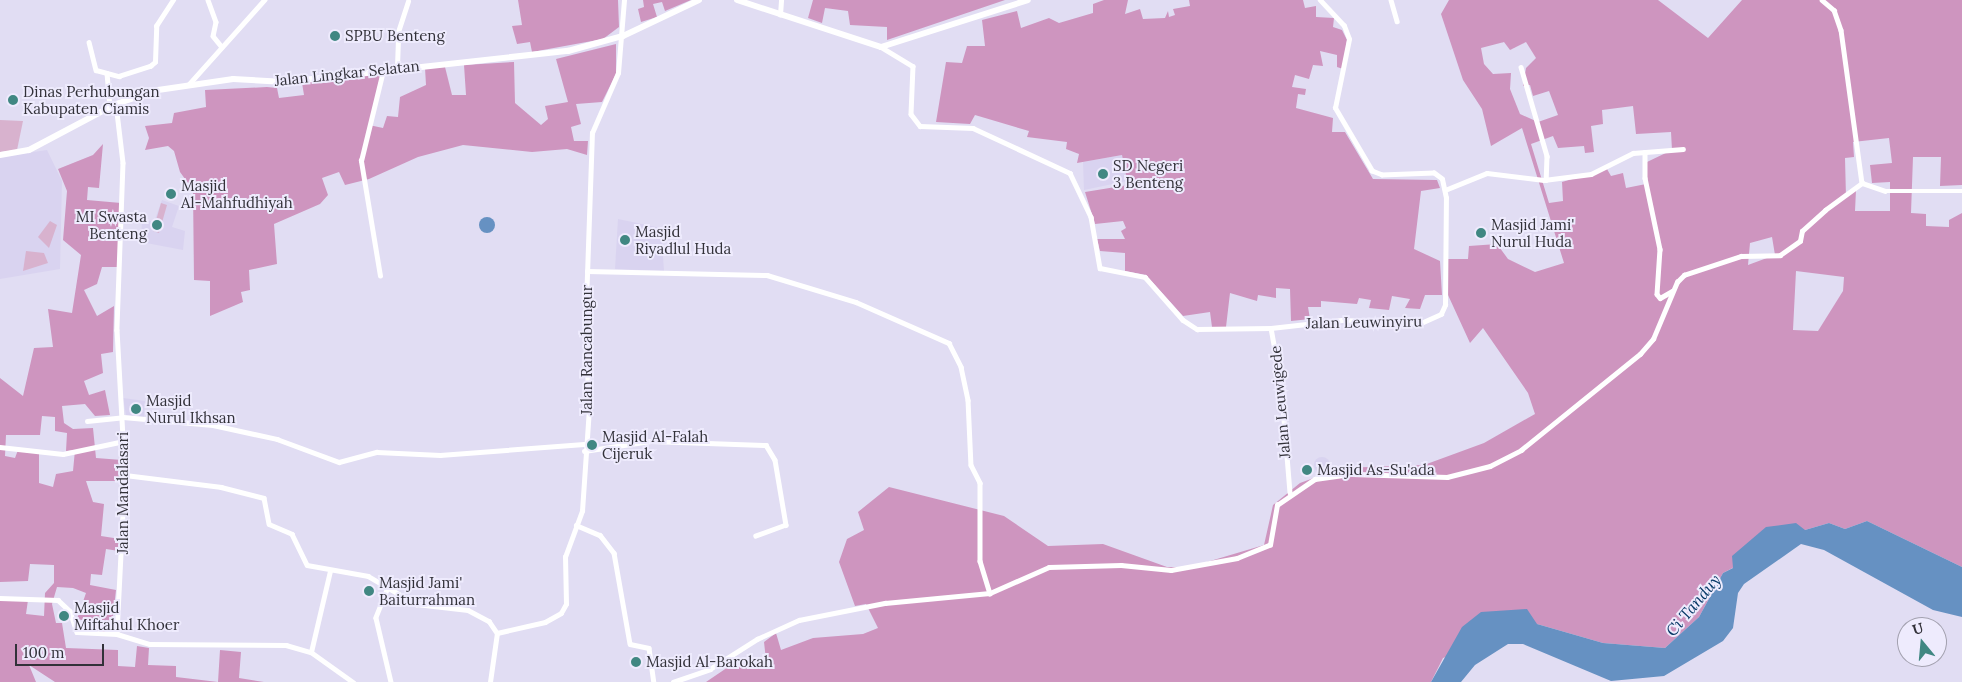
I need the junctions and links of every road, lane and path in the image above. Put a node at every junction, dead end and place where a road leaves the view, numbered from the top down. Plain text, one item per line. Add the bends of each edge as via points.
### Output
1 (173, 0) edge
2 (208, 0) edge
3 (264, 0) edge
4 (624, 0) edge
5 (699, 0) edge
6 (736, 0) edge
7 (781, 0) edge
8 (1028, 0) edge
9 (1320, 0) edge
10 (1391, 0) edge
11 (1822, 0) edge
12 (408, 2) dead end
13 (780, 15) junction
14 (1397, 21) dead end
15 (624, 36) junction
16 (89, 42) dead end
17 (222, 47) junction
18 (881, 47) junction
19 (397, 67) junction
20 (1521, 68) dead end
21 (383, 69) junction
22 (107, 74) junction
23 (189, 84) junction
24 (113, 105) junction
25 (1683, 149) dead end
26 (1645, 152) junction
27 (0, 155) edge
28 (1546, 180) junction
29 (1862, 183) junction
30 (1445, 190) junction
31 (1962, 191) edge
32 (587, 271) junction
33 (380, 276) dead end
34 (1674, 289) junction
35 (1271, 328) junction
36 (123, 416) junction
37 (86, 421) dead end
38 (124, 441) junction
39 (584, 444) junction
40 (0, 447) edge
41 (584, 451) junction
42 (125, 475) junction
43 (1290, 493) junction
44 (576, 525) junction
45 (756, 536) dead end
46 (330, 571) junction
47 (389, 585) junction
48 (990, 593) junction
49 (0, 598) edge
50 (497, 633) junction
51 (117, 634) junction
52 (311, 652) junction
53 (353, 682) edge
54 (392, 682) edge
55 (490, 682) edge
56 (654, 682) edge
57 (673, 682) edge

1 - 22 street via 156,26 153,65 127,75
2 - 17 street via 216,22 213,36
3 - 17 street
4 - 15 street, Jalan Rancabungur
5 - 15 street, Jalan Lingkar Selatan
6 - 13 street
7 - 13 street
8 - 18 street
9 - 30 street via 1344,26 1349,39 1335,108 1372,171 1382,175 1437,174
10 - 14 street
11 - 29 street via 1834,10 1840,30
12 - 19 street via 398,32
13 - 18 street
15 - 19 street, Jalan Lingkar Selatan via 554,54
15 - 32 street, Jalan Rancabungur via 618,73 592,133
16 - 22 street via 93,67
17 - 23 street
18 - 35 street, Jalan Leuwigede via 913,66 911,114 920,126 973,128 1070,173 1091,216 1100,268 1145,278 1183,320 1197,329
19 - 21 street, Jalan Lingkar Selatan
20 - 28 street via 1547,156
21 - 23 street, Jalan Lingkar Selatan via 285,82 250,78
21 - 33 street via 361,161
22 - 24 street, Jalan Mandalasari
23 - 24 street, Jalan Lingkar Selatan
24 - 27 street, Jalan Lingkar Selatan via 44,143
24 - 36 street, Jalan Mandalasari via 123,163 117,330
25 - 26 street
26 - 28 street via 1629,155 1591,174
26 - 34 street via 1644,178 1660,249 1657,294 1660,298
28 - 30 street via 1491,172
29 - 31 street via 1885,190
29 - 34 street via 1825,210 1802,231 1800,241 1780,255 1741,256 1704,264 1684,275
30 - 35 street, Jalan Leuwinyiru via 1445,305 1441,314 1420,324 1342,320
32 - 39 street, Jalan Rancabungur via 589,409
32 - 48 street via 767,275 856,302 949,343 962,367 968,400 971,465 980,483 980,561
34 - 43 street via 1654,338 1640,354 1521,450 1490,466 1447,477 1429,473 1324,477
35 - 43 street, Jalan Leuwigede via 1279,363
36 - 37 street
36 - 38 street, Jalan Mandalasari
36 - 39 street via 222,426 278,439 339,462 383,451 440,455
38 - 40 street via 63,454
38 - 42 street, Jalan Mandalasari
39 - 41 street, Jalan Rancabungur
41 - 44 street, Jalan Rancabungur via 582,511
41 - 45 street via 650,441 766,445 775,460 786,525
42 - 46 street via 221,487 264,498 268,524 296,538 304,563
42 - 51 street, Jalan Mandalasari
43 - 48 street via 1275,510 1270,545 1254,552 1171,570 1121,565 1049,567
44 - 50 street, Jalan Rancabungur via 565,557 564,609 539,625
44 - 56 street via 600,535 614,553 630,644 649,648
46 - 47 street via 362,574
46 - 52 street
47 - 50 street via 416,604 451,606 480,614
47 - 54 street via 376,618
48 - 57 street via 885,603 800,620 757,639 710,668
49 - 51 street via 58,600 70,610 77,632
50 - 55 street
51 - 52 street via 150,644 242,648 278,644
52 - 53 street

